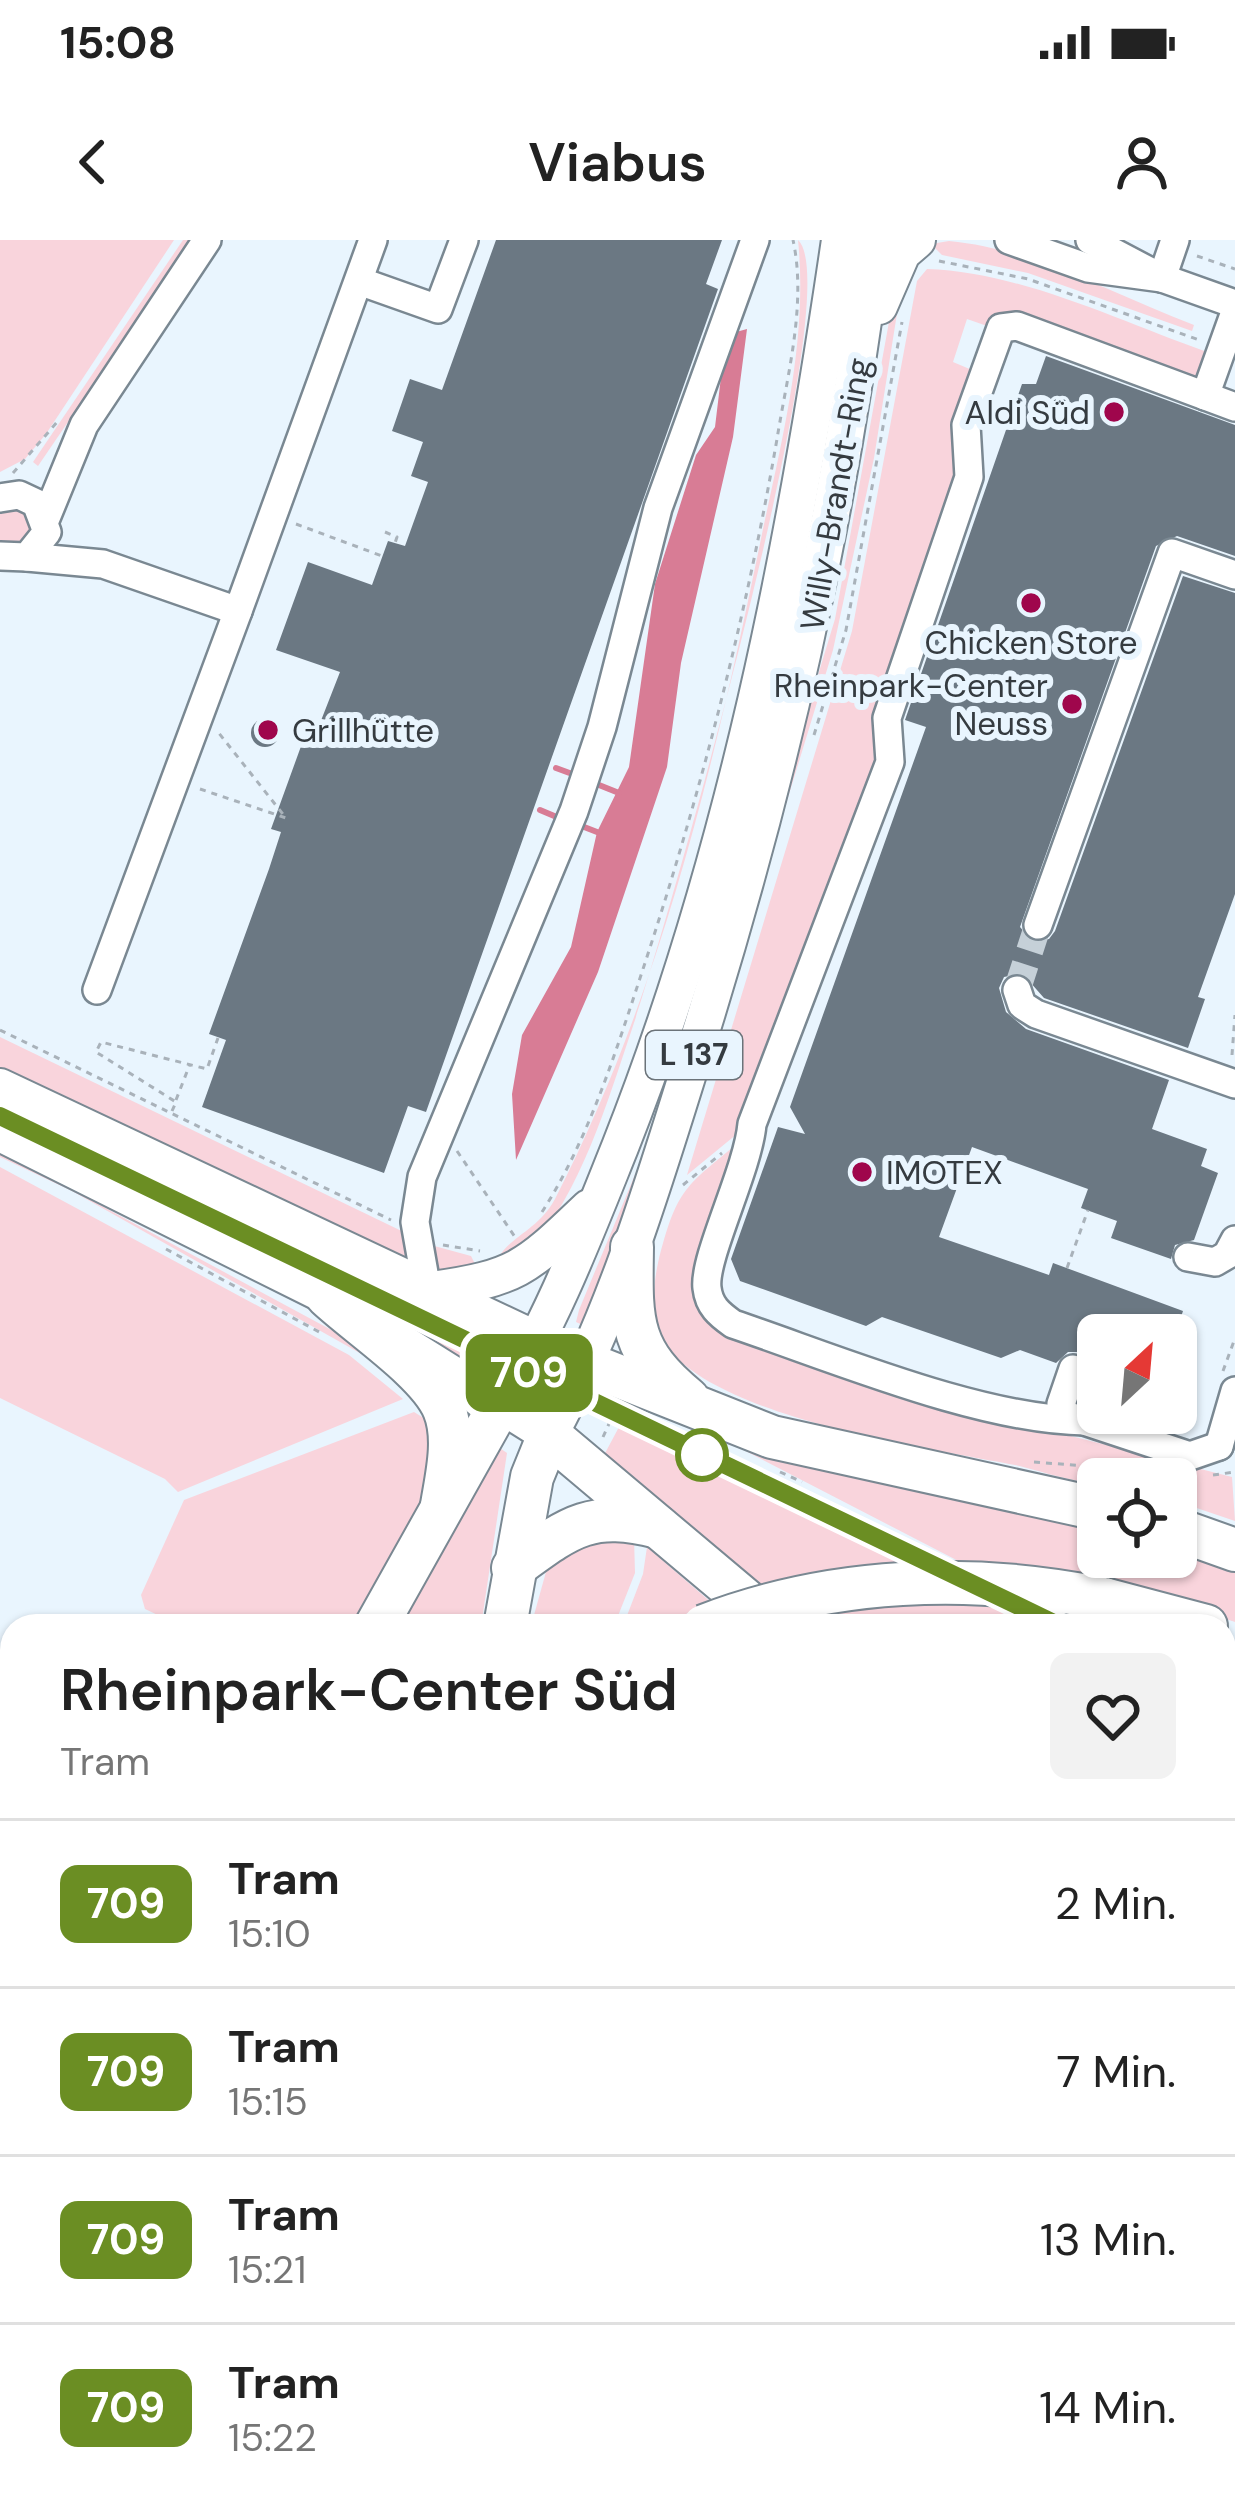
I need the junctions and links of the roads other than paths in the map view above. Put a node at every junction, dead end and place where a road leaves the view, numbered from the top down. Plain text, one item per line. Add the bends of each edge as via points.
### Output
1 (207, 240) edge
2 (374, 240) edge
3 (464, 240) edge
4 (755, 240) edge
5 (812, 240) edge
6 (840, 240) edge
7 (874, 240) edge
8 (1009, 240) edge
9 (1090, 240) edge
10 (1175, 240) edge
11 (924, 250) edge
12 (1162, 278) junction
13 (359, 281) junction
14 (833, 289) junction
15 (1235, 308) edge
16 (862, 341) junction
17 (1205, 396) junction
18 (1235, 407) edge
19 (84, 425) junction
20 (3, 497) edge
21 (46, 521) junction
22 (12, 561) edge
23 (122, 569) junction
24 (1235, 575) edge
25 (238, 611) junction
26 (1038, 925) tunnel mouth
27 (97, 990) dead end
28 (1015, 1004) dead end
29 (1235, 1084) edge
30 (0, 1087) edge
31 (0, 1133) edge
32 (600, 1197) junction
33 (1235, 1240) edge
34 (632, 1246) junction
35 (1189, 1256) dead end
36 (427, 1290) junction
37 (327, 1296) junction
38 (539, 1341) junction
39 (1073, 1369) dead end
40 (570, 1379) junction
41 (1235, 1391) edge
42 (502, 1401) junction
43 (707, 1415) junction
44 (1077, 1417) edge
45 (1077, 1421) edge
46 (1124, 1434) edge
47 (549, 1435) junction
48 (1227, 1452) edge
49 (442, 1505) junction
50 (1077, 1505) edge
51 (663, 1528) junction
52 (1197, 1536) edge
53 (1235, 1550) edge
54 (513, 1568) junction
55 (383, 1614) edge
56 (507, 1614) edge
57 (747, 1614) edge
58 (762, 1614) edge
59 (1161, 1614) edge

1 - 19 street
2 - 13 street
3 - 13 street via 437,309
4 - 36 street via 658,508 574,811 419,1187
5 - 14 main road
6 - 14 main road, Willy-Brandt-Ring / L 137
7 - 16 main road, Willy-Brandt-Ring / L 137
8 - 12 street via 1088,268
9 - 12 street
10 - 12 street
11 - 16 main road via 895,266
12 - 15 street
13 - 25 street
14 - 32 main road, Willy-Brandt-Ring / L 137 via 799,499 733,806 662,1042
15 - 17 street
16 - 34 main road, Willy-Brandt-Ring / L 137 via 786,742
17 - 18 street
17 - 45 street via 1017,326 1001,328 966,425 969,477 887,718 890,762 752,1124 749,1156 706,1278 721,1316 905,1383
19 - 20 street via 40,473
19 - 21 street
20 - 21 street via 28,497
21 - 22 street via 40,547
21 - 23 street
22 - 23 street via 65,557
23 - 25 street
24 - 26 street via 1177,541
25 - 27 street
28 - 29 street
30 - 36 main road
31 - 37 main road
32 - 36 main road via 516,1273
32 - 38 main road, Willy-Brandt-Ring / L 137
33 - 35 street via 1215,1262
34 - 40 main road, Willy-Brandt-Ring / L 137
34 - 43 highway via 634,1332 642,1353
36 - 38 main road
37 - 42 main road
37 - 49 highway via 446,1411
38 - 40 main road
38 - 42 main road, L 137
39 - 44 street via 1061,1409
40 - 42 main road
40 - 43 highway via 619,1402
40 - 47 main road, L 137
41 - 48 street
42 - 47 main road
42 - 49 highway
43 - 50 highway via 868,1462
46 - 48 street via 1190,1456
47 - 51 highway
47 - 54 highway
49 - 55 highway
51 - 54 highway via 618,1516 594,1519
51 - 58 highway
52 - 53 highway
54 - 56 highway
57 - 59 highway, bridge via 827,1592 930,1582 1026,1586

